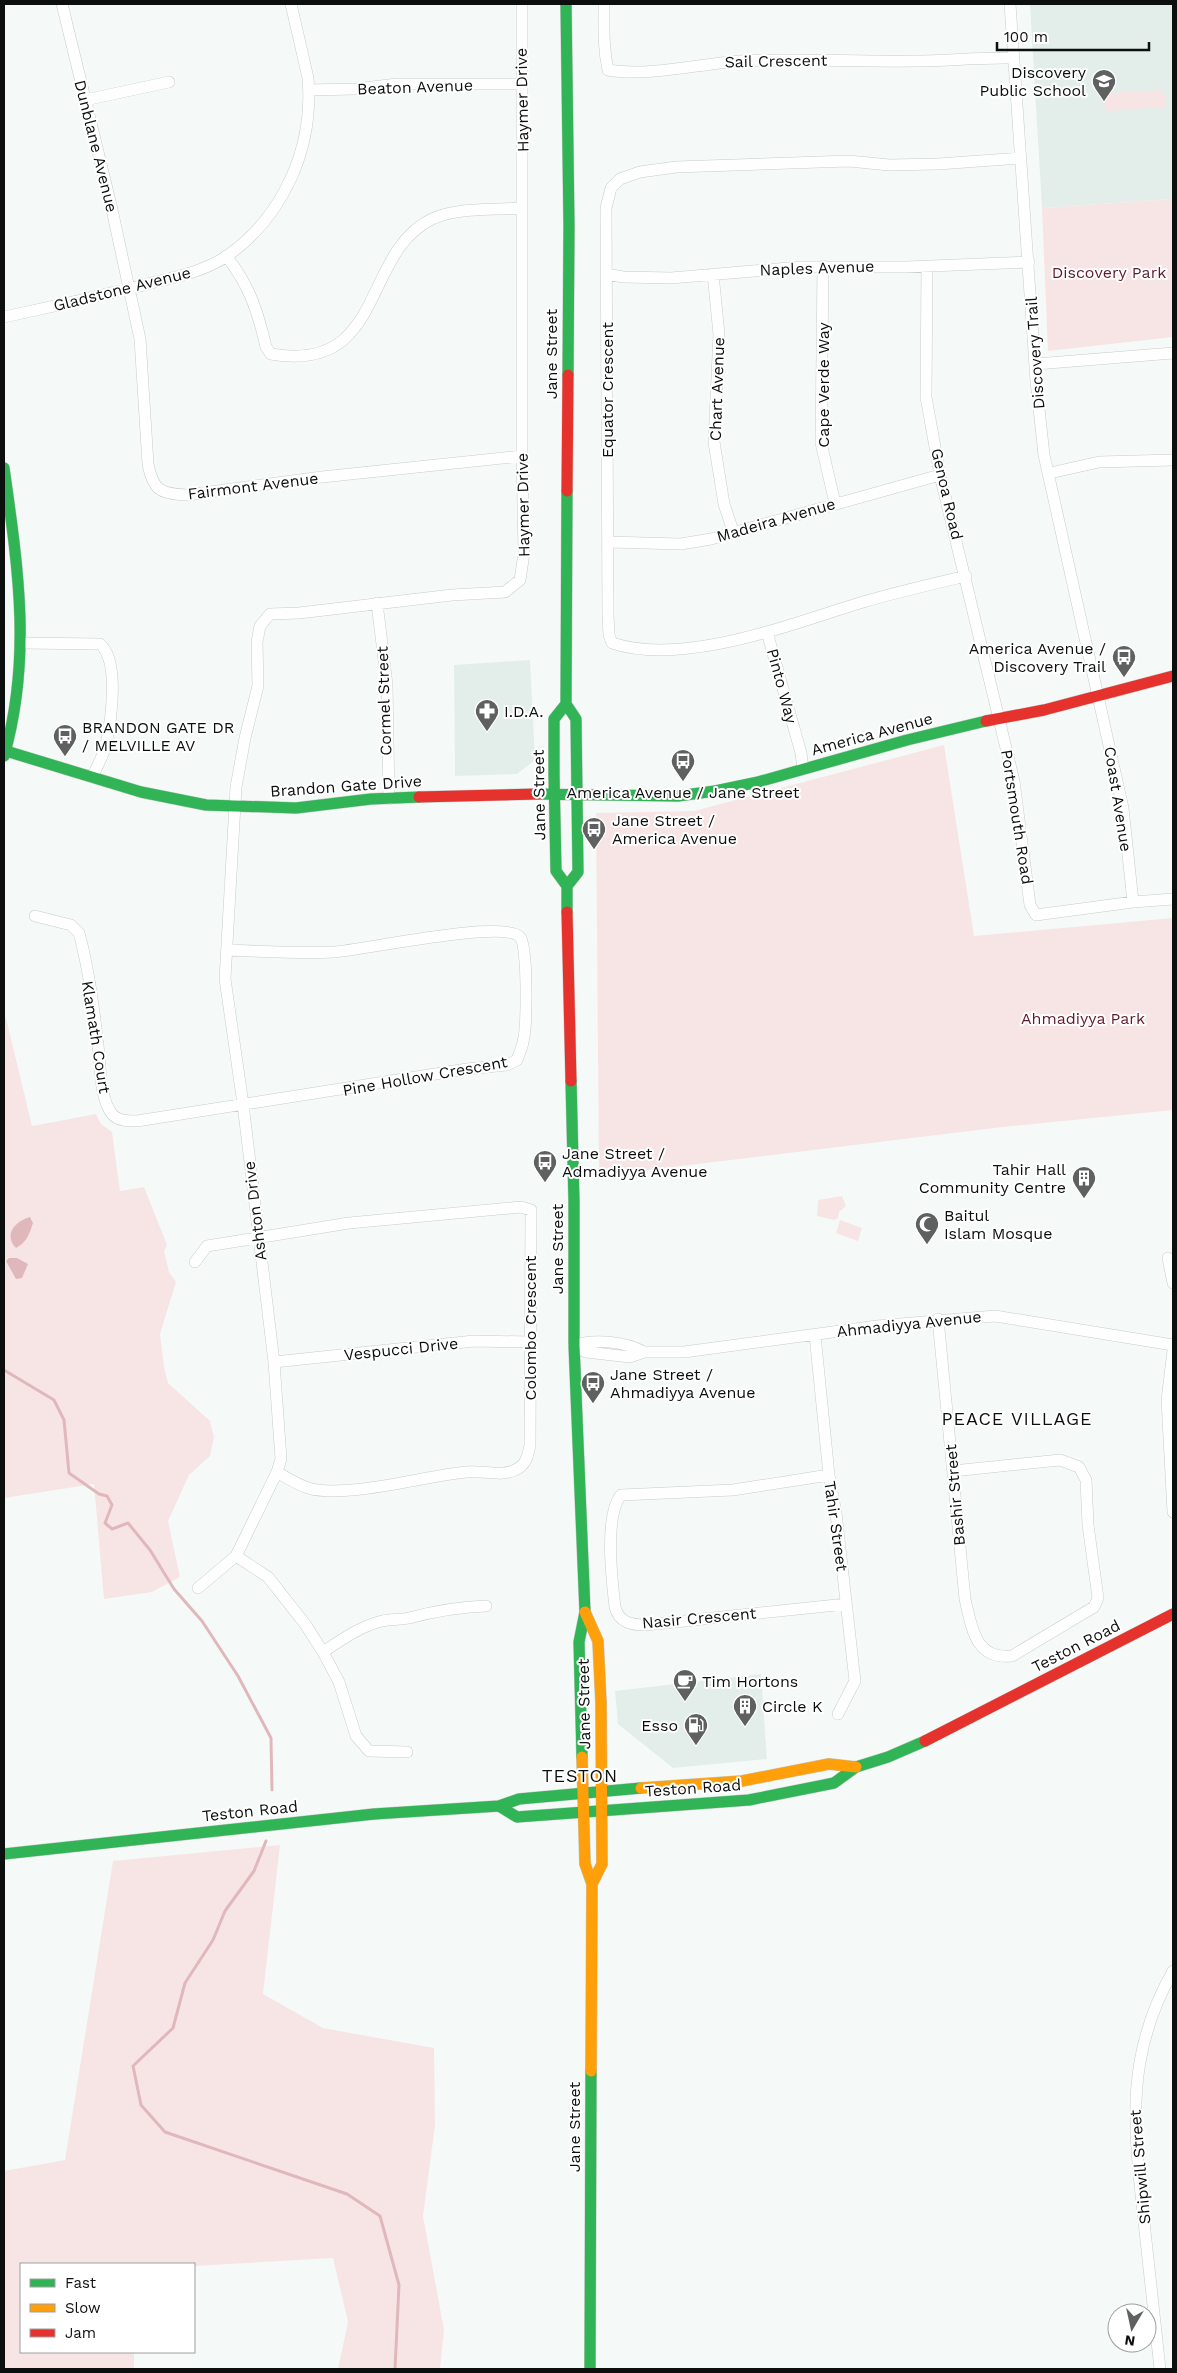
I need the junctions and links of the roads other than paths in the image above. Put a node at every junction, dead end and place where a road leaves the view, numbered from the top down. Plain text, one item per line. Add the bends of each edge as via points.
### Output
1 (62, 4) edge
2 (290, 4) edge
3 (522, 4) edge
4 (566, 4) edge
5 (604, 4) edge
6 (1010, 4) edge
7 (1012, 58) junction
8 (169, 82) dead end
9 (521, 84) junction
10 (310, 90) junction
11 (85, 100) junction
12 (1020, 158) junction
13 (522, 208) junction
14 (226, 256) junction
15 (1029, 262) junction
16 (823, 266) junction
17 (927, 266) junction
18 (606, 274) junction
19 (713, 274) junction
20 (129, 289) junction
21 (4, 317) edge
22 (1173, 353) edge
23 (1036, 364) junction
24 (522, 456) junction
25 (1173, 460) edge
26 (4, 468) edge
27 (1050, 473) junction
28 (940, 475) junction
29 (835, 503) junction
30 (733, 532) junction
31 (609, 542) junction
32 (966, 576) junction
33 (377, 603) junction
34 (767, 632) junction
35 (23, 643) junction
36 (1173, 676) edge
37 (1099, 697) junction
38 (566, 704) junction
39 (997, 718) junction
40 (5, 754) edge
41 (803, 769) junction
42 (92, 777) junction
43 (555, 794) junction
44 (576, 795) junction
45 (388, 799) junction
46 (236, 807) junction
47 (568, 886) junction
48 (1173, 899) edge
49 (1133, 902) junction
50 (35, 916) dead end
51 (227, 950) junction
52 (243, 1104) junction
53 (258, 1238) junction
54 (1168, 1258) dead end
55 (195, 1262) dead end
56 (1173, 1283) edge
57 (938, 1320) junction
58 (815, 1335) junction
59 (529, 1342) junction
60 (574, 1345) junction
61 (1173, 1345) edge
62 (1173, 1351) edge
63 (274, 1362) junction
64 (953, 1470) junction
65 (277, 1472) junction
66 (829, 1475) junction
67 (1173, 1512) edge
68 (236, 1556) junction
69 (198, 1588) dead end
70 (846, 1604) junction
71 (486, 1606) dead end
72 (585, 1612) junction
73 (1173, 1614) edge
74 (323, 1652) junction
75 (838, 1714) dead end
76 (407, 1752) dead end
77 (856, 1767) junction
78 (601, 1791) junction
79 (583, 1793) junction
80 (500, 1806) junction
81 (602, 1811) junction
82 (584, 1813) junction
83 (4, 1854) edge
84 (592, 1884) junction
85 (1173, 1971) edge
86 (590, 2369) edge
87 (1160, 2369) edge

1 - 11 street, Dunblane Avenue
2 - 10 street, Gladstone Avenue
3 - 9 street, Haymer Drive
4 - 38 main road, Jane Street
5 - 7 street, Sail Crescent via 602,27 608,70 620,72 762,60
6 - 7 street, Discovery Trail
7 - 12 street, Discovery Trail
8 - 11 street
9 - 10 street, Beaton Avenue via 397,84
9 - 13 street, Haymer Drive
10 - 14 street, Gladstone Avenue via 304,136 295,173 285,193 250,236
11 - 20 street, Dunblane Avenue
12 - 15 street, Discovery Trail
12 - 18 street, Equator Crescent via 889,165 849,161 712,164 640,172 620,179 611,188 605,220
13 - 14 street via 450,212 430,220 398,248 354,329 322,351 292,358 271,354 266,347 252,295
13 - 24 street, Haymer Drive
14 - 20 street, Gladstone Avenue via 182,277
15 - 17 street, Naples Avenue
15 - 23 street, Discovery Trail
16 - 17 street, Naples Avenue
16 - 19 street, Naples Avenue
16 - 29 street, Cape Verde Way via 821,443
17 - 28 street, Genoa Road via 926,397
18 - 19 street, Naples Avenue via 644,278
18 - 31 street, Equator Crescent
19 - 30 street, Chart Avenue via 720,334 714,442 724,504
20 - 21 street, Gladstone Avenue
20 - 24 street, Fairmont Avenue via 140,339 148,464 151,480 157,489 167,494 187,495
22 - 23 street
23 - 27 street, Discovery Trail via 1044,455
24 - 33 street, Haymer Drive via 524,554 520,580 514,587 505,592
25 - 27 street via 1099,462
26 - 35 main road
27 - 37 street, Discovery Trail via 1058,526
28 - 29 street, Madeira Avenue
28 - 32 street, Genoa Road
29 - 30 street, Madeira Avenue
30 - 31 street, Madeira Avenue via 681,544
31 - 34 street, Equator Crescent via 608,615 612,643 645,649 683,648
32 - 34 street, Equator Crescent via 879,597
32 - 39 street, Genoa Road
33 - 45 street, Cormel Street via 387,685
33 - 46 street, Haymer Drive via 270,614 262,620 257,642 258,686 236,787
34 - 41 street, Pinto Way
35 - 40 main road via 14,720
35 - 42 street via 100,644 107,650 111,678 110,723 105,747
36 - 37 main road, America Avenue
37 - 39 main road, America Avenue
37 - 49 street, Coast Avenue via 1123,808
38 - 43 main road, Jane Street via 554,719
38 - 44 main road, Jane Street via 576,718
39 - 41 main road, America Avenue
39 - 49 street, Portsmouth Road via 1014,781 1030,905 1036,914
40 - 42 main road, Brandon Gate Drive
41 - 44 main road, America Avenue via 723,789 678,796
42 - 46 main road, Brandon Gate Drive via 170,799
43 - 44 main road, Brandon Gate Drive
43 - 45 main road, Brandon Gate Drive
43 - 47 main road, Jane Street via 556,871
44 - 47 main road, Jane Street via 578,872
45 - 46 main road, Brandon Gate Drive via 296,808
46 - 51 street, Ashton Drive
47 - 60 main road, Jane Street via 566,946 574,1202
48 - 49 street
50 - 52 street, Klamath Court via 71,925 79,932 104,1095 113,1116 137,1121
51 - 52 street, Ashton Drive via 227,1002
51 - 52 street, Pine Hollow Crescent via 330,952 494,930 516,934 522,938 526,951 524,1040 517,1060 507,1066 468,1069
52 - 53 street, Ashton Drive
53 - 55 street via 207,1246
53 - 59 street, Colombo Crescent via 359,1222 521,1207 531,1210
53 - 63 street, Ashton Drive
54 - 56 street
57 - 58 street, Ahmadiyya Avenue
57 - 61 street, Ahmadiyya Avenue via 995,1316
57 - 64 street, Bashir Street
58 - 60 street, Ahmadiyya Avenue via 684,1352 644,1352 630,1357 586,1352
58 - 66 street, Tahir Street
59 - 63 street, Vespucci Drive via 474,1341
59 - 65 street, Colombo Crescent via 530,1445 527,1459 518,1470 509,1473 468,1471 333,1491 308,1488
60 - 72 main road, Jane Street
62 - 67 street via 1167,1400
63 - 65 street, Ashton Drive via 281,1459
64 - 64 street, Bashir Street via 965,1599 972,1632 985,1652 999,1657 1012,1656 1094,1608 1098,1598 1088,1525 1086,1480 1080,1466 1060,1460
65 - 68 street, Ashton Drive
66 - 70 street, Tahir Street
66 - 70 street, Nasir Crescent via 733,1490 621,1496 615,1502 611,1535 615,1607 617,1615 624,1621 646,1625
68 - 69 street, Ashton Drive
68 - 74 street via 268,1577
70 - 75 street, Tahir Street via 855,1681
71 - 74 street via 458,1607 381,1622 346,1637
72 - 78 main road, Jane Street via 598,1641
72 - 79 main road, Jane Street via 579,1642
73 - 77 main road, Teston Road via 918,1744
74 - 76 street via 339,1682 356,1736 369,1751
77 - 78 main road, Teston Road via 829,1764 742,1781
77 - 81 main road, Teston Road via 834,1783 749,1800
78 - 79 main road, Teston Road
78 - 81 main road, Jane Street
79 - 80 main road, Teston Road via 519,1799
79 - 82 main road, Jane Street
80 - 82 main road, Teston Road via 517,1817
80 - 83 main road, Teston Road via 374,1814
81 - 82 main road, Teston Road
81 - 84 main road, Jane Street via 602,1864
82 - 84 main road, Jane Street via 585,1864
84 - 86 main road, Jane Street
85 - 87 street, Shipwill Street via 1156,2001 1141,2053 1134,2118

